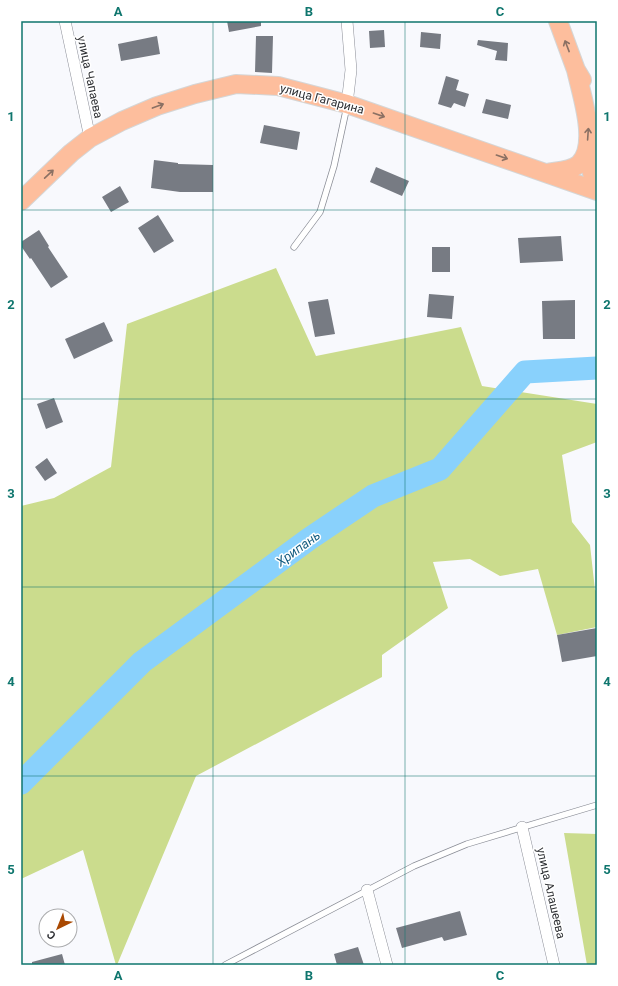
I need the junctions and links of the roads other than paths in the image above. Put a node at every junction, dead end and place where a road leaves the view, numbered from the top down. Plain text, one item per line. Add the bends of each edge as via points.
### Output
1 (65, 21) edge
2 (347, 21) edge
3 (558, 21) edge
4 (576, 70) junction
5 (347, 104) junction
6 (597, 109) edge
7 (90, 138) junction
8 (597, 156) edge
9 (546, 173) junction
10 (597, 183) edge
11 (597, 191) edge
12 (21, 200) edge
13 (294, 247) dead end
14 (597, 805) edge
15 (522, 827) junction
16 (367, 890) junction
17 (225, 965) edge
18 (388, 965) edge
19 (554, 965) edge

1 - 7 street, улица Чапаева
2 - 5 street via 351,70
4 -> 3 main road
4 - 6 main road
9 -> 4 main road via 575,167 587,150 589,127
7 -> 5 main road, улица Гагарина via 157,106 236,84 278,86
5 -> 9 main road, улица Гагарина
5 - 13 lane via 334,166 320,212
12 -> 7 main road, улица Гагарина
8 - 10 main road via 591,165 591,172
9 - 11 main road, улица Гагарина
14 - 15 lane
15 - 16 lane via 466,844
15 - 19 street, улица Алашеева
16 - 17 lane
16 - 18 street

